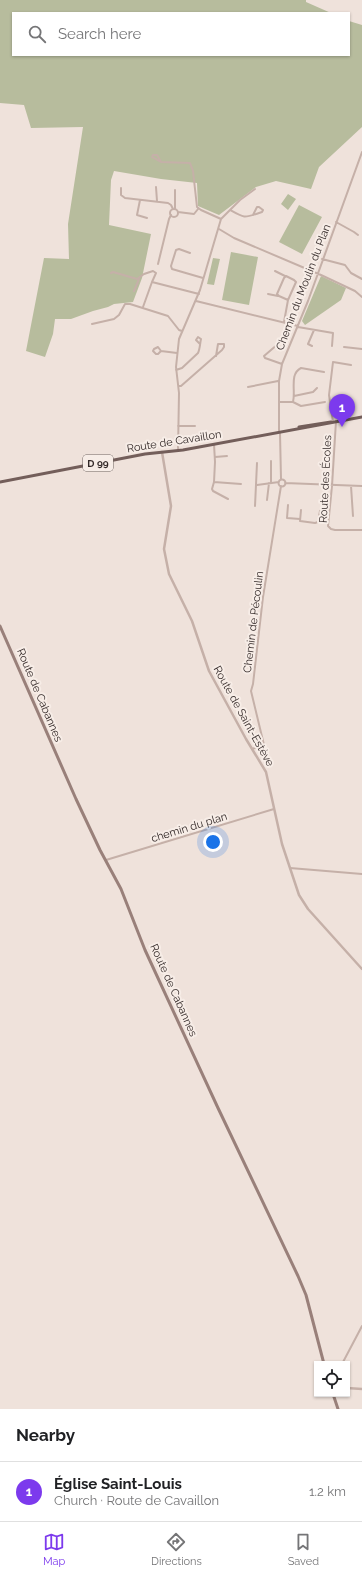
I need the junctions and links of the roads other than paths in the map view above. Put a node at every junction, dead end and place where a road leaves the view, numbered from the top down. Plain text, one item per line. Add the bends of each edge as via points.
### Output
1 (362, 152) edge
2 (161, 162) junction
3 (121, 188) dead end
4 (156, 188) dead end
5 (255, 189) dead end
6 (175, 190) dead end
7 (140, 200) junction
8 (157, 201) junction
9 (174, 209) junction
10 (199, 209) junction
11 (230, 210) junction
12 (178, 212) junction
13 (171, 215) junction
14 (253, 215) junction
15 (147, 218) dead end
16 (221, 218) junction
17 (336, 222) junction
18 (218, 229) junction
19 (358, 235) dead end
20 (190, 253) dead end
21 (322, 259) junction
22 (158, 264) dead end
23 (276, 271) dead end
24 (111, 273) dead end
25 (317, 274) junction
26 (286, 276) junction
27 (139, 278) junction
28 (204, 278) junction
29 (362, 279) edge
30 (152, 282) junction
31 (134, 291) dead end
32 (199, 294) junction
33 (268, 294) dead end
34 (278, 296) junction
35 (362, 297) edge
36 (288, 300) junction
37 (196, 301) junction
38 (143, 307) junction
39 (284, 322) junction
40 (92, 324) dead end
41 (298, 326) junction
42 (314, 330) junction
43 (182, 331) junction
44 (200, 344) dead end
45 (278, 344) dead end
46 (312, 346) dead end
47 (332, 346) dead end
48 (344, 347) dead end
49 (362, 349) edge
50 (161, 351) dead end
51 (177, 353) junction
52 (216, 356) junction
53 (282, 364) junction
54 (352, 364) dead end
55 (176, 370) junction
56 (324, 372) dead end
57 (279, 381) junction
58 (179, 386) junction
59 (248, 387) dead end
60 (317, 388) dead end
61 (294, 396) junction
62 (279, 402) junction
63 (293, 402) junction
64 (326, 402) dead end
65 (362, 418) edge
66 (334, 422) junction
67 (178, 426) junction
68 (195, 426) dead end
69 (280, 432) junction
70 (214, 444) junction
71 (178, 450) junction
72 (162, 452) junction
73 (227, 456) dead end
74 (215, 457) junction
75 (271, 460) dead end
76 (257, 463) dead end
77 (281, 479) junction
78 (0, 482) edge
79 (214, 482) junction
80 (279, 482) junction
81 (270, 483) junction
82 (286, 483) junction
83 (240, 484) dead end
84 (257, 485) junction
85 (281, 486) junction
86 (332, 486) junction
87 (351, 486) junction
88 (362, 486) edge
89 (228, 499) dead end
90 (267, 500) dead end
91 (288, 505) dead end
92 (255, 506) dead end
93 (301, 510) dead end
94 (329, 511) junction
95 (352, 516) dead end
96 (300, 520) junction
97 (362, 530) edge
98 (0, 626) edge
99 (252, 748) junction
100 (275, 809) junction
101 (107, 860) junction
102 (290, 868) junction
103 (362, 874) edge
104 (362, 970) edge
105 (362, 1326) edge
106 (323, 1361) edge
107 (344, 1361) edge
108 (350, 1388) edge
109 (362, 1388) edge
110 (334, 1397) edge
111 (338, 1409) edge

1 - 17 street, Chemin du Moulin du Plan
2 - 2 street via 157,155 153,155 152,157
2 - 10 street via 190,163
3 - 7 street via 121,195 124,197
4 - 8 street
5 - 11 street
6 - 9 street
7 - 8 street
7 - 15 street via 137,215
8 - 9 street via 170,204
9 - 12 street
9 - 13 street via 170,212
10 - 12 street via 194,214
10 - 16 street
11 - 14 street via 244,217
11 - 16 street
12 - 13 street via 176,216
13 - 22 street
14 - 14 street via 257,207 263,210 262,212
16 - 18 street
17 - 19 street
17 - 21 street, Chemin du Moulin du Plan
18 - 25 street
18 - 28 street
20 - 28 street via 177,249 172,269
21 - 25 street, Chemin du Moulin du Plan
21 - 29 street via 345,265 351,273
23 - 26 street
24 - 27 street via 137,280
25 - 35 street via 355,291
25 - 41 street, Chemin du Moulin du Plan
26 - 34 street
26 - 36 street via 296,282
27 - 30 street via 154,271 156,273
27 - 31 street
28 - 32 street
30 - 32 street
30 - 38 street
32 - 37 street
33 - 34 street
34 - 36 street
36 - 39 street
37 - 39 street
37 - 43 street
38 - 40 street via 125,304 114,319
38 - 43 street via 168,316
39 - 41 street
41 - 42 street
41 - 53 street, Chemin du Moulin du Plan
42 - 46 street via 308,344
42 - 47 street via 333,333
43 - 51 street
44 - 55 street via 198,353 182,368
45 - 53 street via 264,356
48 - 49 street
50 - 51 street
51 - 55 street
52 - 52 street via 218,344 224,344 224,347
52 - 58 street
53 - 57 street, Chemin du Moulin du Plan
54 - 66 street, Route des Écoles via 333,362 329,394
55 - 58 street
56 - 61 street via 299,369 295,375
57 - 59 street
57 - 62 street, Chemin du Moulin du Plan
58 - 67 street
60 - 61 street via 313,392
61 - 63 street
62 - 63 street
62 - 69 street, Chemin du Moulin du Plan
63 - 64 street via 301,406
65 - 66 main road, Route de Cavaillon / D 99
66 - 69 main road, Route de Cavaillon / D 99
66 - 86 street, Route des Écoles
67 - 68 street
67 - 71 street
69 - 70 main road, Route de Cavaillon / D 99
69 - 77 street
70 - 71 main road, Route de Cavaillon / D 99
70 - 74 street
71 - 72 main road, Route de Cavaillon / D 99
72 - 78 main road, Route de Cavaillon / D 99
72 - 99 street, Route de Saint-Estève via 171,506 164,549 168,574 192,621 209,671
73 - 74 street
74 - 79 street
75 - 81 street
76 - 84 street
77 - 80 street
77 - 82 street
79 - 83 street
79 - 89 street via 213,492
80 - 81 street
80 - 85 street
81 - 84 street
81 - 90 street
82 - 85 street
82 - 86 street
84 - 92 street
85 - 99 street, Chemin de Pécoulin via 251,691 264,745
86 - 87 street
86 - 94 street, Route des Écoles
87 - 88 street
87 - 95 street
91 - 96 street via 287,518
93 - 96 street
94 - 96 street via 321,510 318,522 315,523
94 - 97 street, Route des Écoles via 328,526 331,529
98 - 101 main road, Route de Cabannes via 76,799
99 - 100 street, Route de Saint-Estève via 266,772
100 - 101 street, chemin du plan
100 - 102 street, Route de Saint-Estève
101 - 106 main road, Route de Cabannes via 145,950 298,1276 306,1295
102 - 103 street
102 - 104 street, Route de Saint-Estève via 302,901
105 - 107 street
108 - 109 street
110 - 111 main road

